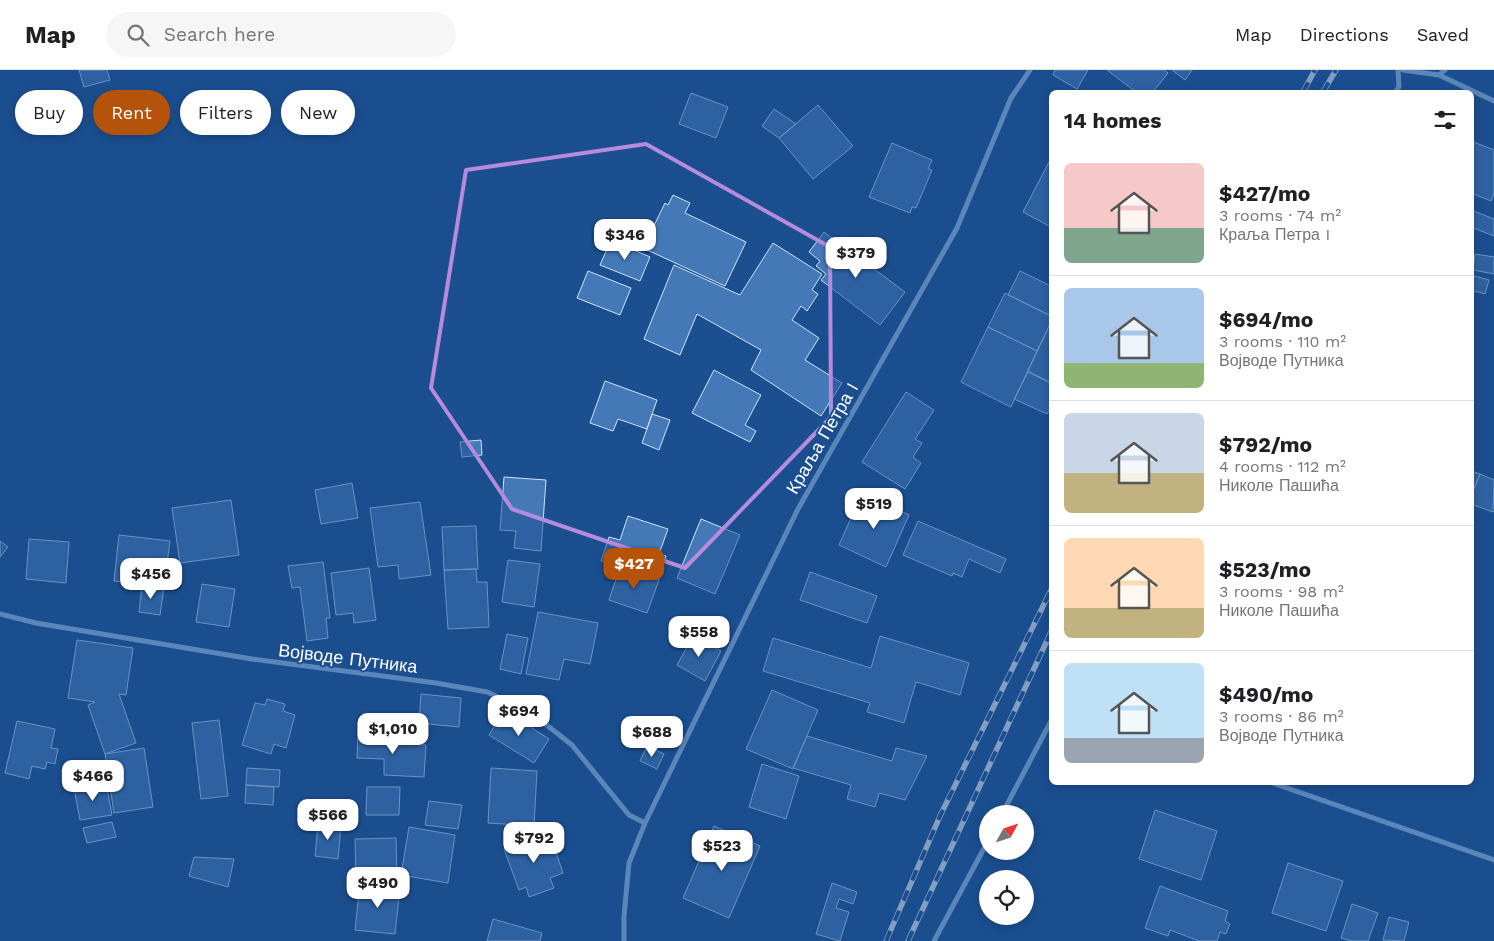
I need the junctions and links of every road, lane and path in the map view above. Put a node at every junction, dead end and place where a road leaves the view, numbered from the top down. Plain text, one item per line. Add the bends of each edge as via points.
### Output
1 (1030, 70) edge
2 (1398, 70) edge
3 (1403, 70) edge
4 (1445, 70) edge
5 (1438, 75) junction
6 (1396, 90) edge
7 (1470, 90) edge
8 (1474, 92) edge
9 (1494, 101) edge
10 (0, 614) edge
11 (1049, 725) edge
12 (1279, 785) edge
13 (1007, 805) edge
14 (645, 824) junction
15 (979, 858) edge
16 (1494, 860) edge
17 (624, 941) edge
18 (934, 941) edge

1 - 14 street, Краља Петра I via 1011,98 957,228 798,508
2 - 6 street
3 - 5 street
4 - 5 street
5 - 7 street
8 - 9 street
10 - 14 street, Војводе Путника via 36,623 252,659 487,692 529,711 572,745 629,815
11 - 13 street
12 - 16 street
14 - 17 street, Краља Петра I via 629,864
15 - 18 street

